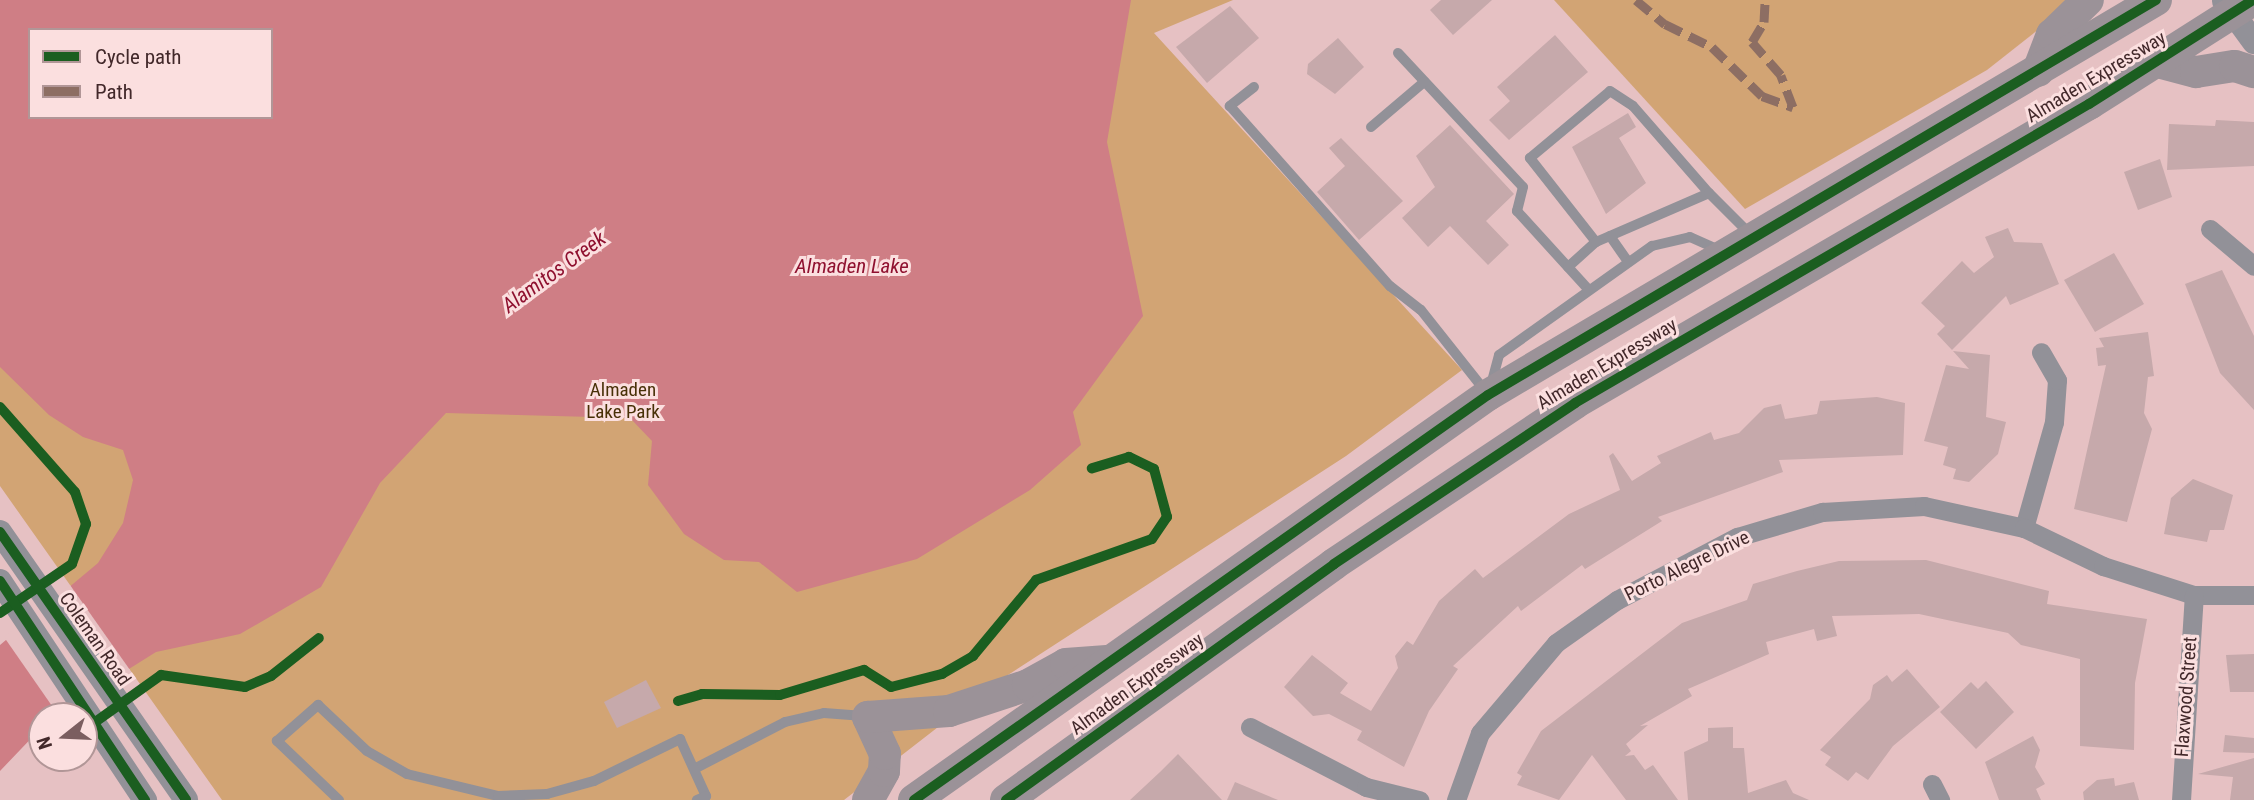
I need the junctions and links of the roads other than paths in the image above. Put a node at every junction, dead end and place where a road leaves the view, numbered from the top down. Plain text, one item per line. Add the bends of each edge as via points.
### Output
1 (2088, 0) edge
2 (2155, 0) edge
3 (2236, 5) edge
4 (2254, 42) edge
5 (1398, 53) dead end
6 (2158, 62) junction
7 (2038, 71) junction
8 (2254, 72) edge
9 (1424, 82) junction
10 (1254, 87) dead end
11 (1371, 127) dead end
12 (1709, 193) junction
13 (2210, 229) dead end
14 (1610, 236) junction
15 (1751, 236) junction
16 (1596, 243) junction
17 (1723, 252) junction
18 (1628, 262) junction
19 (2254, 266) edge
20 (1568, 267) junction
21 (1588, 289) junction
22 (2041, 352) dead end
23 (1488, 396) junction
24 (2024, 528) junction
25 (0, 532) edge
26 (0, 580) edge
27 (2194, 595) junction
28 (2254, 595) edge
29 (1109, 660) junction
30 (868, 716) junction
31 (1250, 727) dead end
32 (696, 768) junction
33 (145, 800) edge
34 (186, 800) edge
35 (340, 800) edge
36 (697, 800) edge
37 (868, 800) edge
38 (914, 800) edge
39 (1006, 800) edge
40 (1419, 800) edge
41 (1456, 800) edge
42 (2181, 800) edge

1 - 7 main road via 2052,35
2 - 7 main road, Almaden Expressway
3 - 4 street
3 - 6 main road, Almaden Expressway
5 - 9 lane
6 - 8 main road via 2196,72 2235,66
6 - 39 main road, Almaden Expressway via 1520,439
7 - 15 main road, Almaden Expressway
9 - 11 lane
9 - 20 lane via 1523,187 1517,211
10 - 23 lane via 1230,106 1390,286 1421,310
12 - 14 lane
12 - 15 lane
12 - 16 lane via 1633,106 1610,91 1530,158
13 - 19 street
14 - 16 lane
14 - 18 lane
15 - 17 main road, Almaden Expressway
16 - 20 lane
17 - 18 lane via 1690,237 1652,246
17 - 23 main road, Almaden Expressway
18 - 21 lane
20 - 21 lane
21 - 23 lane via 1499,355
22 - 24 street via 2057,380 2054,422
23 - 29 main road, Almaden Expressway
24 - 27 street, Porto Alegre Drive via 2103,566
24 - 41 street, Porto Alegre Drive via 1924,506 1822,512 1737,537 1617,600 1556,643 1480,733
25 - 34 street, Coleman Road
26 - 33 street
27 - 28 street, Porto Alegre Drive
27 - 42 street, Flaxwood Street
29 - 30 main road via 1066,664 1017,689 948,711
29 - 38 main road, Almaden Expressway
30 - 32 lane via 824,713 785,722
30 - 37 main road via 885,754 884,771
31 - 40 street via 1366,788
32 - 35 lane via 680,739 594,781 547,794 498,796 447,788 367,751 318,705 277,741
32 - 36 lane via 706,796

